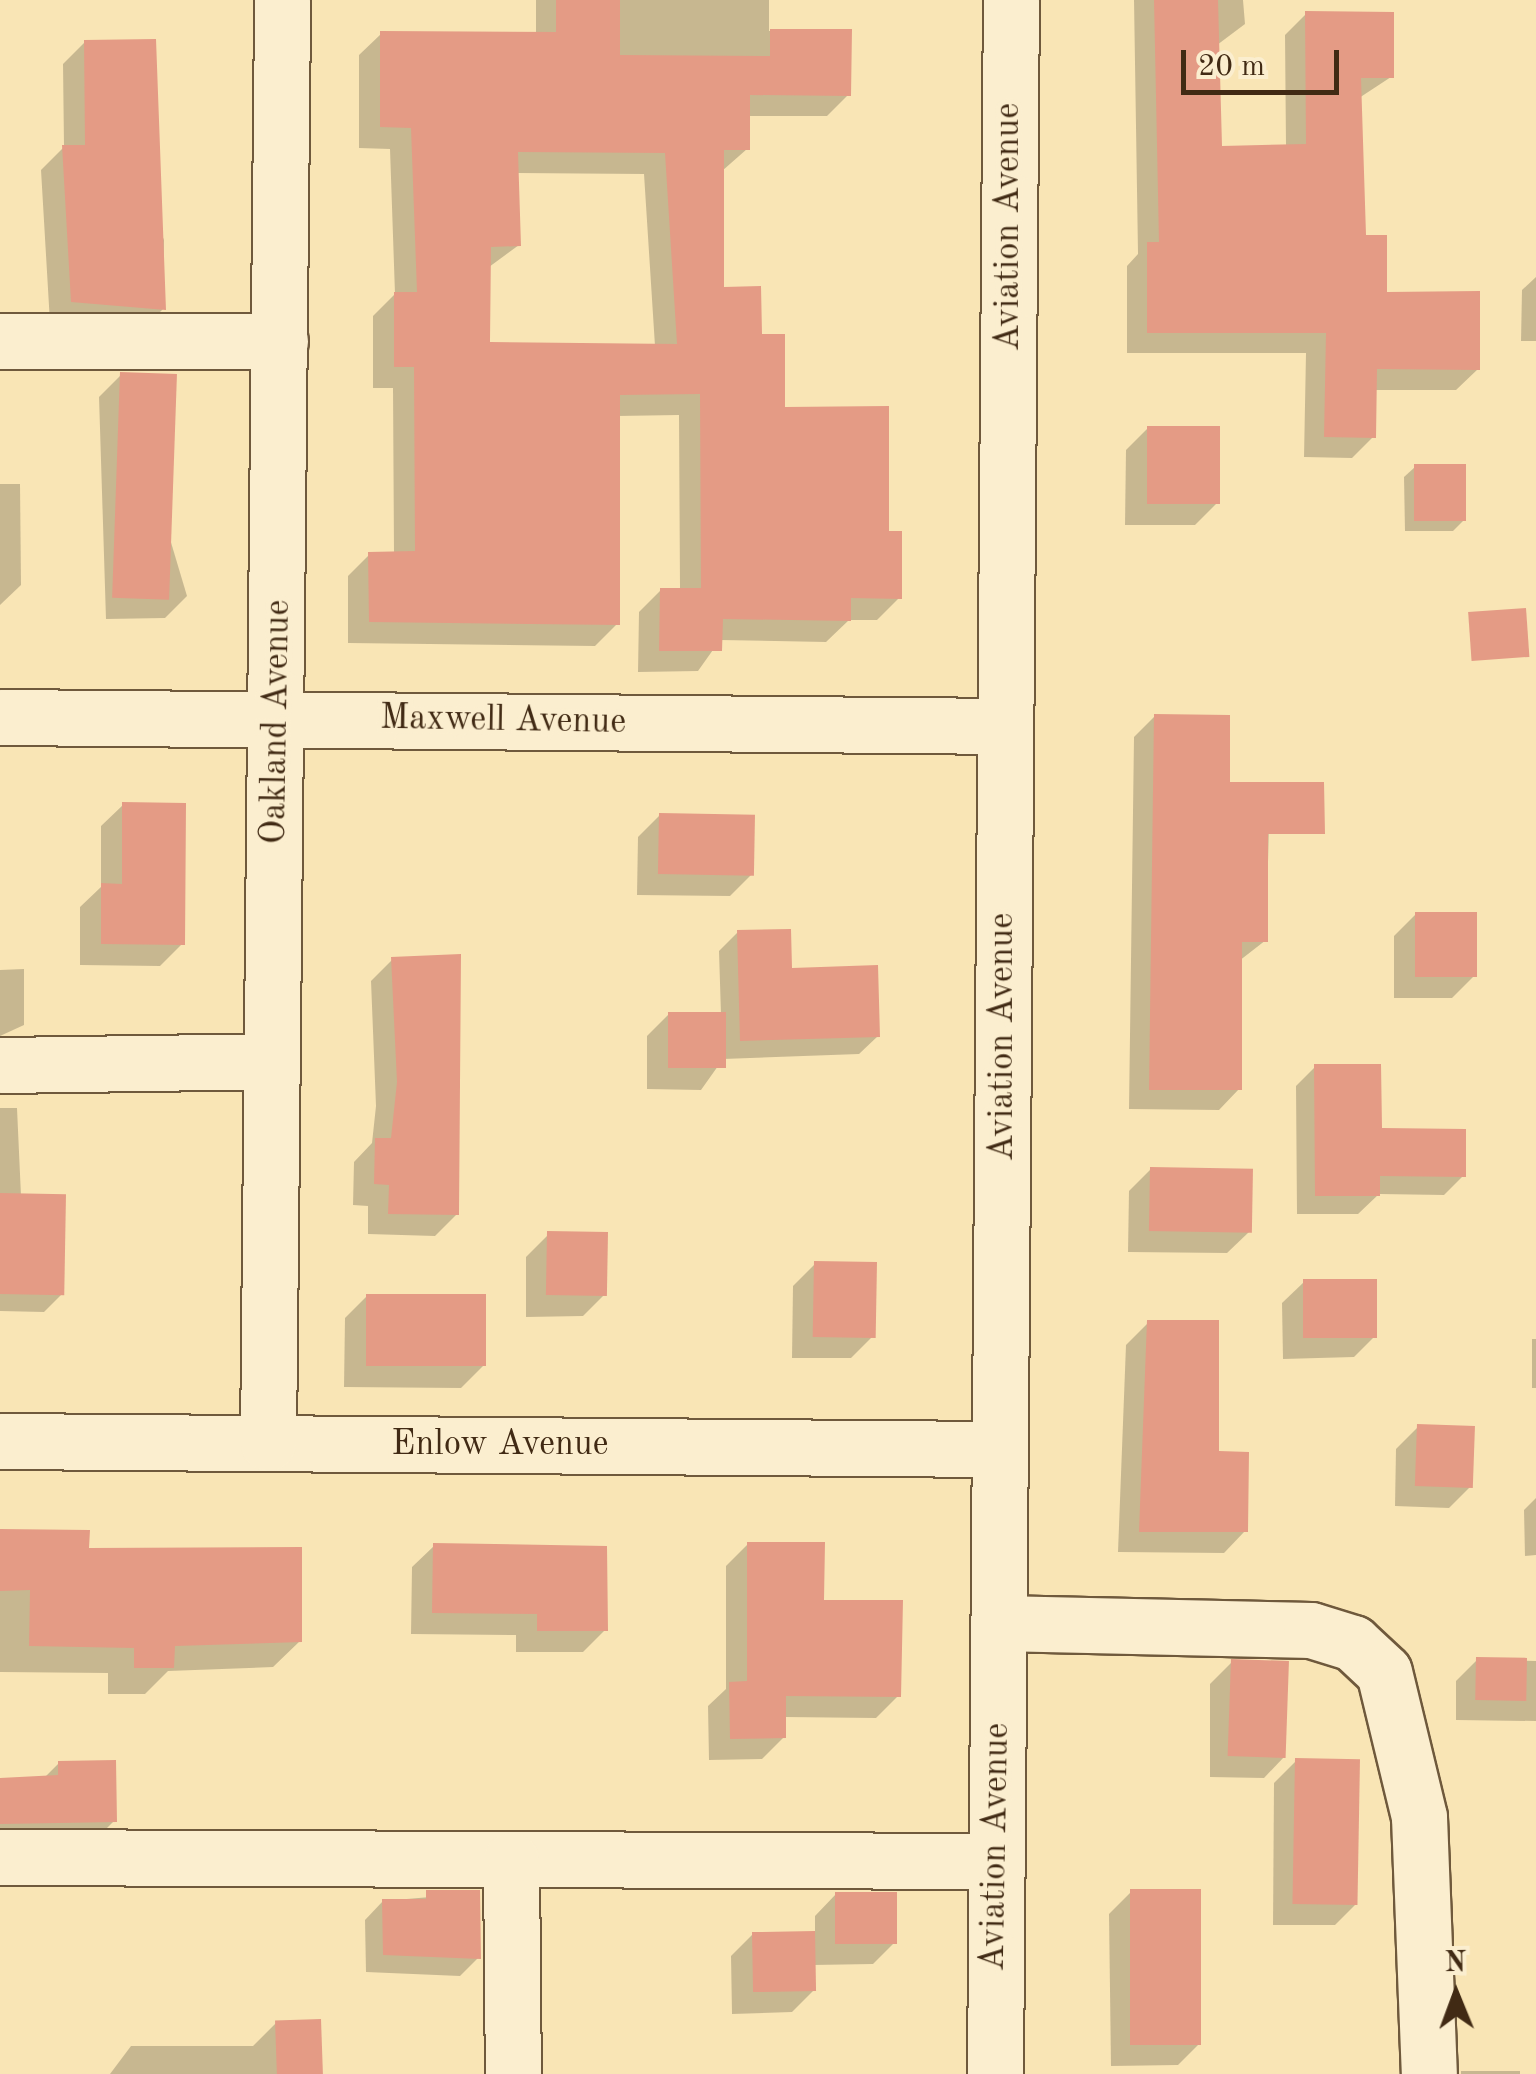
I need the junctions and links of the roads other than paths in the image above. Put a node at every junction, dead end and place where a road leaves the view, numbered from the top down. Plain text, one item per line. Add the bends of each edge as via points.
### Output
1 (282, 0) edge
2 (1011, 0) edge
3 (0, 340) edge
4 (280, 341) junction
5 (0, 717) edge
6 (276, 718) junction
7 (1005, 726) junction
8 (272, 1060) junction
9 (0, 1065) edge
10 (0, 1441) edge
11 (268, 1444) junction
12 (1000, 1449) junction
13 (998, 1623) junction
14 (0, 1858) edge
15 (510, 1860) junction
16 (996, 1861) junction
17 (513, 2074) edge
18 (994, 2074) edge
19 (1428, 2074) edge

1 - 4 street, Oakland Avenue
2 - 7 street, Aviation Avenue
3 - 4 street
4 - 6 street, Oakland Avenue
5 - 6 street, Maxwell Avenue
6 - 7 street, Maxwell Avenue
6 - 8 street, Oakland Avenue
7 - 12 street, Aviation Avenue
8 - 9 street
8 - 11 street, Oakland Avenue
10 - 11 street, Enlow Avenue
11 - 12 street, Enlow Avenue
12 - 13 street, Aviation Avenue
13 - 16 street, Aviation Avenue
13 - 19 street via 1292,1628 1353,1642 1384,1672 1419,1816
14 - 15 street
15 - 16 street
15 - 17 street
16 - 18 street, Aviation Avenue

